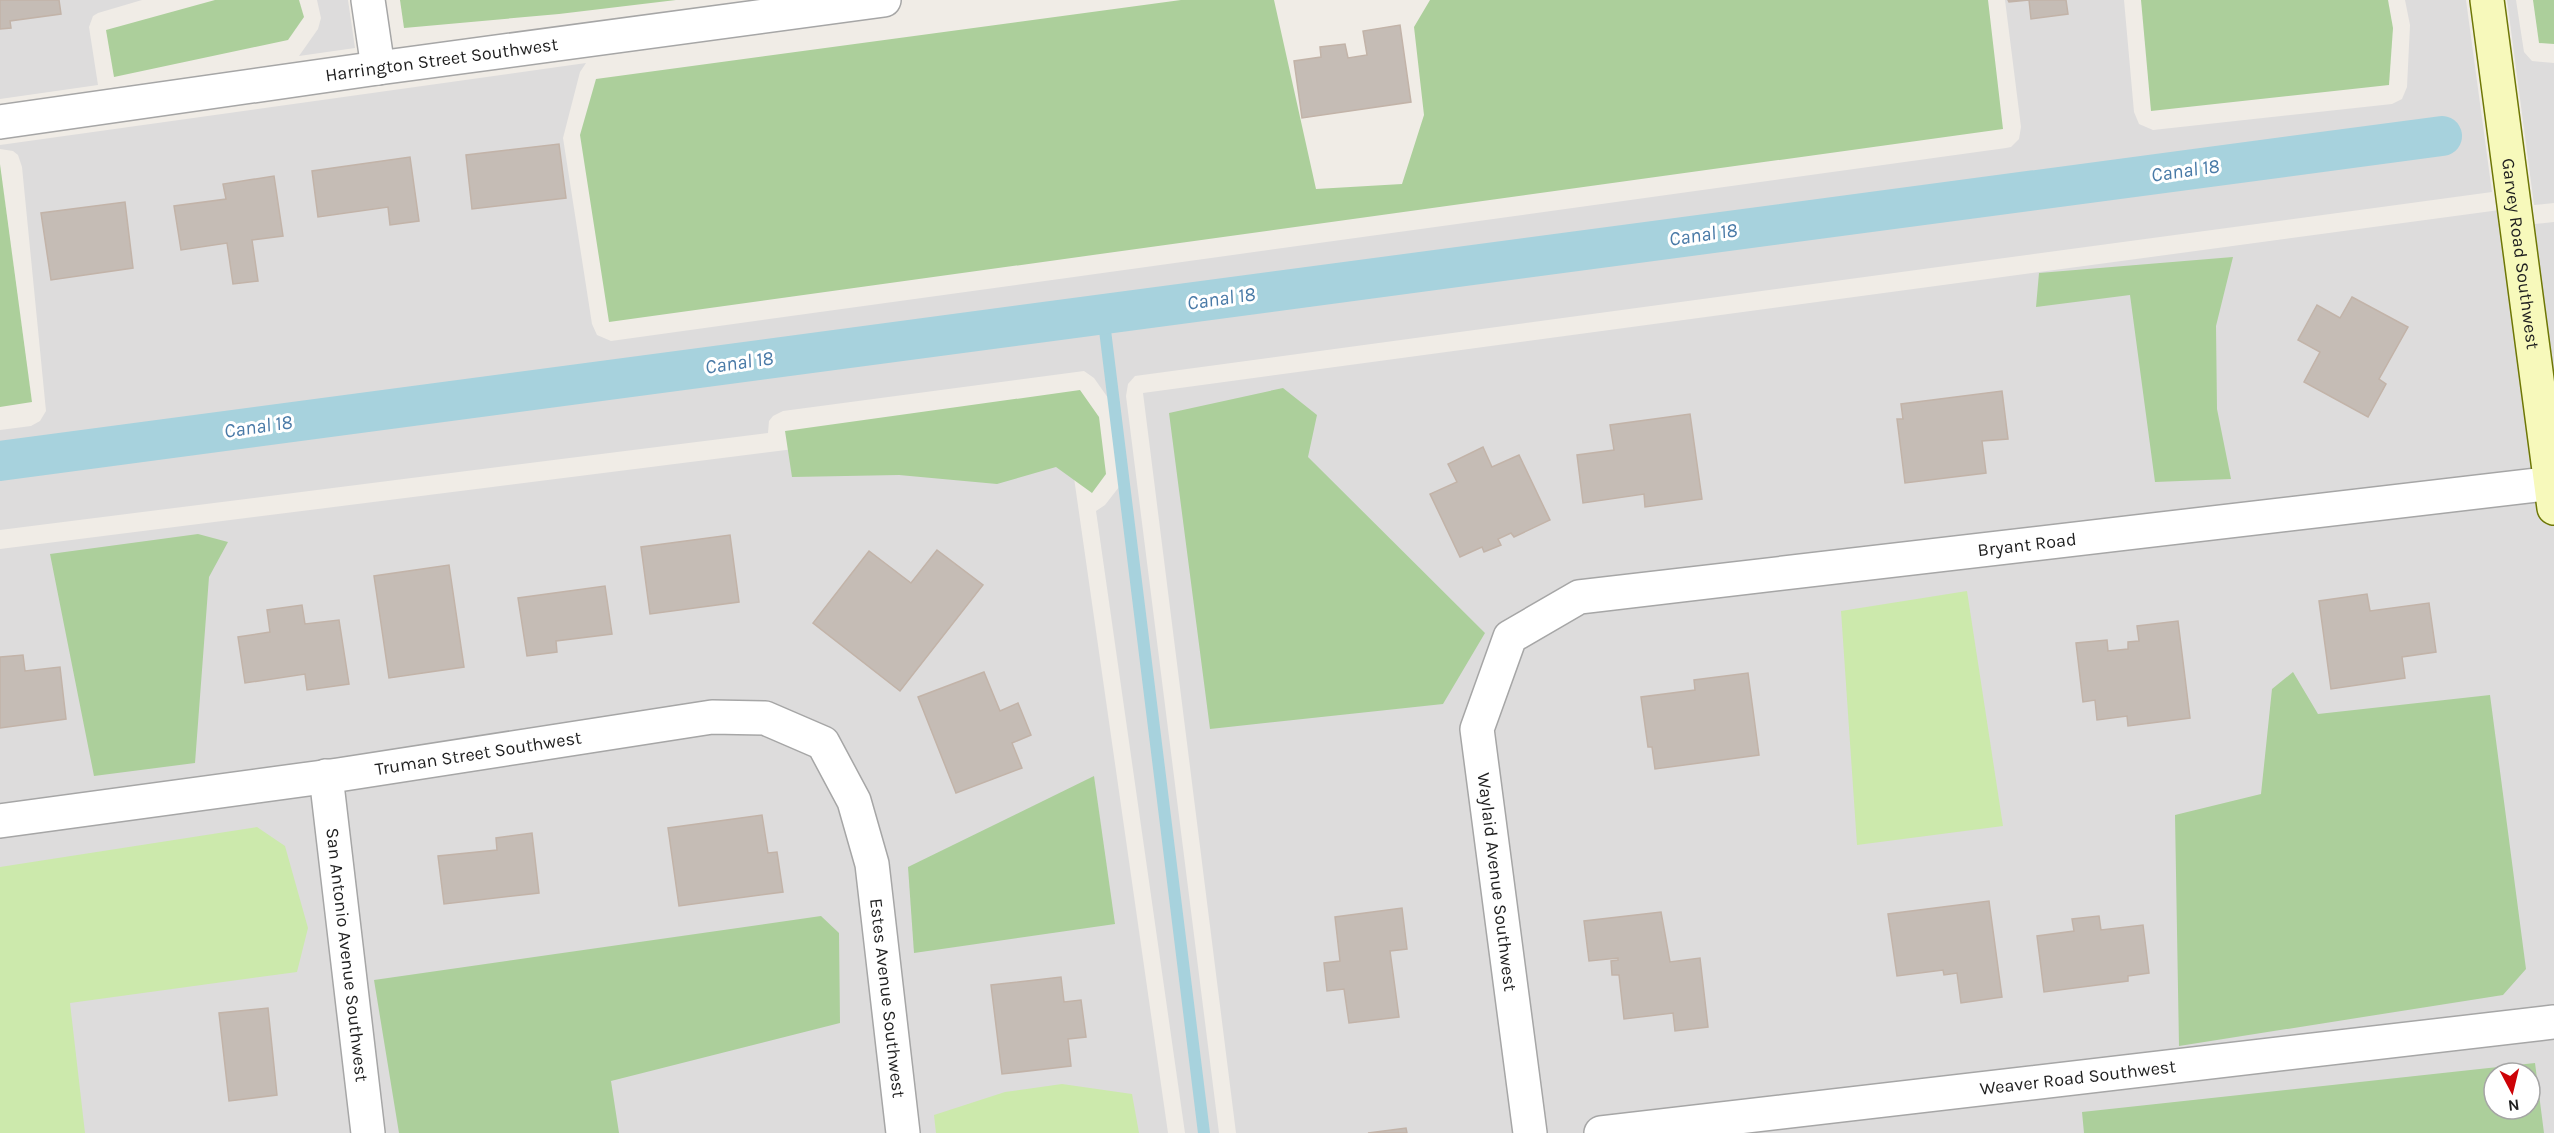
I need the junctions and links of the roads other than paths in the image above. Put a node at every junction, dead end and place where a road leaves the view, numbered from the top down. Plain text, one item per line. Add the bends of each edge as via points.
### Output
1 (368, 0) edge
2 (884, 0) edge
3 (2487, 0) edge
4 (378, 68) junction
5 (0, 122) edge
6 (2553, 492) edge
7 (1510, 637) joint
8 (326, 776) junction
9 (0, 820) edge
10 (872, 864) joint
11 (2554, 1022) edge
12 (368, 1133) edge
13 (903, 1133) edge
14 (1530, 1133) edge
15 (1601, 1133) edge

1 - 4 street
2 - 4 street, Harrington Street Southwest
3 - 6 street, Garvey Road Southwest
4 - 5 street, Harrington Street Southwest
6 - 7 street, Bryant Road via 1579,597
7 - 14 street, Waylaid Avenue Southwest via 1477,729
8 - 9 street, Truman Street Southwest
8 - 10 street, Truman Street Southwest via 712,717 765,718 823,743 854,801
8 - 12 street, San Antonio Avenue Southwest
10 - 13 street, Estes Avenue Southwest
11 - 15 street, Weaver Road Southwest

